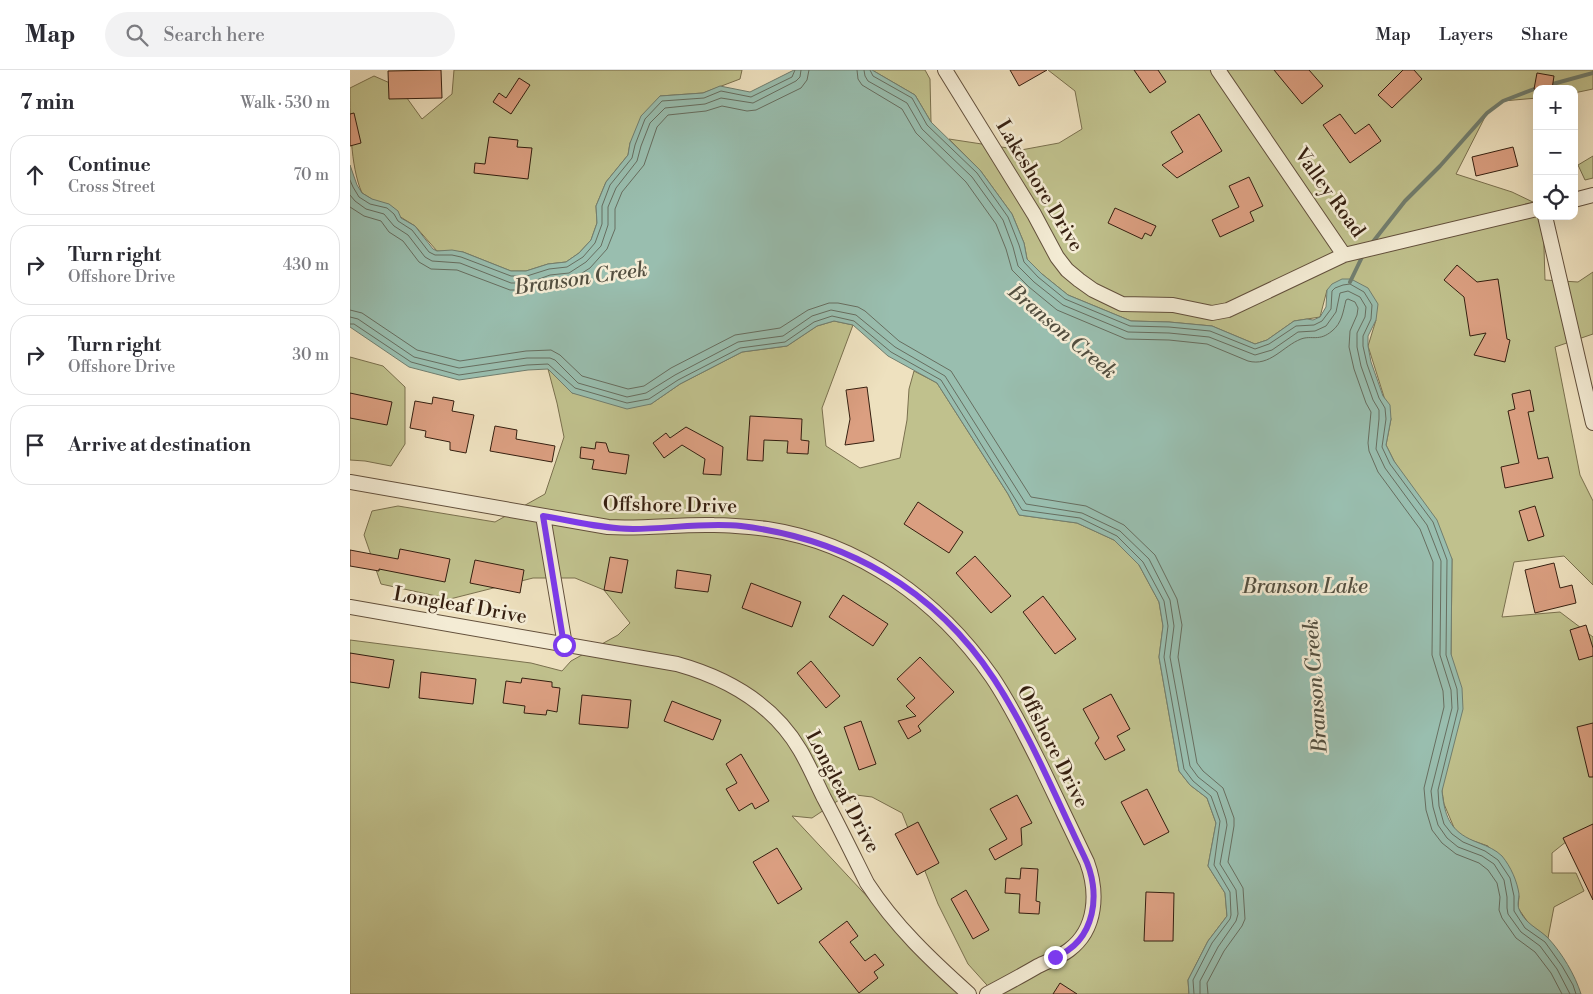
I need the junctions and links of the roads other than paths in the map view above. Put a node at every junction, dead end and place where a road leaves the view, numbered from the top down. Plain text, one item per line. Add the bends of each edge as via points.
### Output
1 (945, 70) edge
2 (1218, 70) edge
3 (1593, 195) edge
4 (1578, 199) edge
5 (1533, 210) edge
6 (1545, 220) edge
7 (1344, 255) junction
8 (1593, 419) edge
9 (350, 482) edge
10 (543, 516) junction
11 (350, 607) edge
12 (564, 645) junction
13 (969, 994) edge
14 (986, 994) edge

1 - 7 street, Lakeshore Drive via 1057,257 1079,280 1122,304 1173,305 1220,312
2 - 7 street, Valley Road
3 - 4 street
5 - 7 street, Valley Road
6 - 8 street
9 - 10 street, Offshore Drive
10 - 12 street
10 - 14 street, Offshore Drive via 633,529 737,526 793,535 839,550 890,576 952,627 988,671 1010,705 1087,862 1094,885 1091,917 1075,945
11 - 12 street, Longleaf Drive
12 - 13 street, Longleaf Drive via 701,670 730,684 764,707 800,750 880,904 929,958

